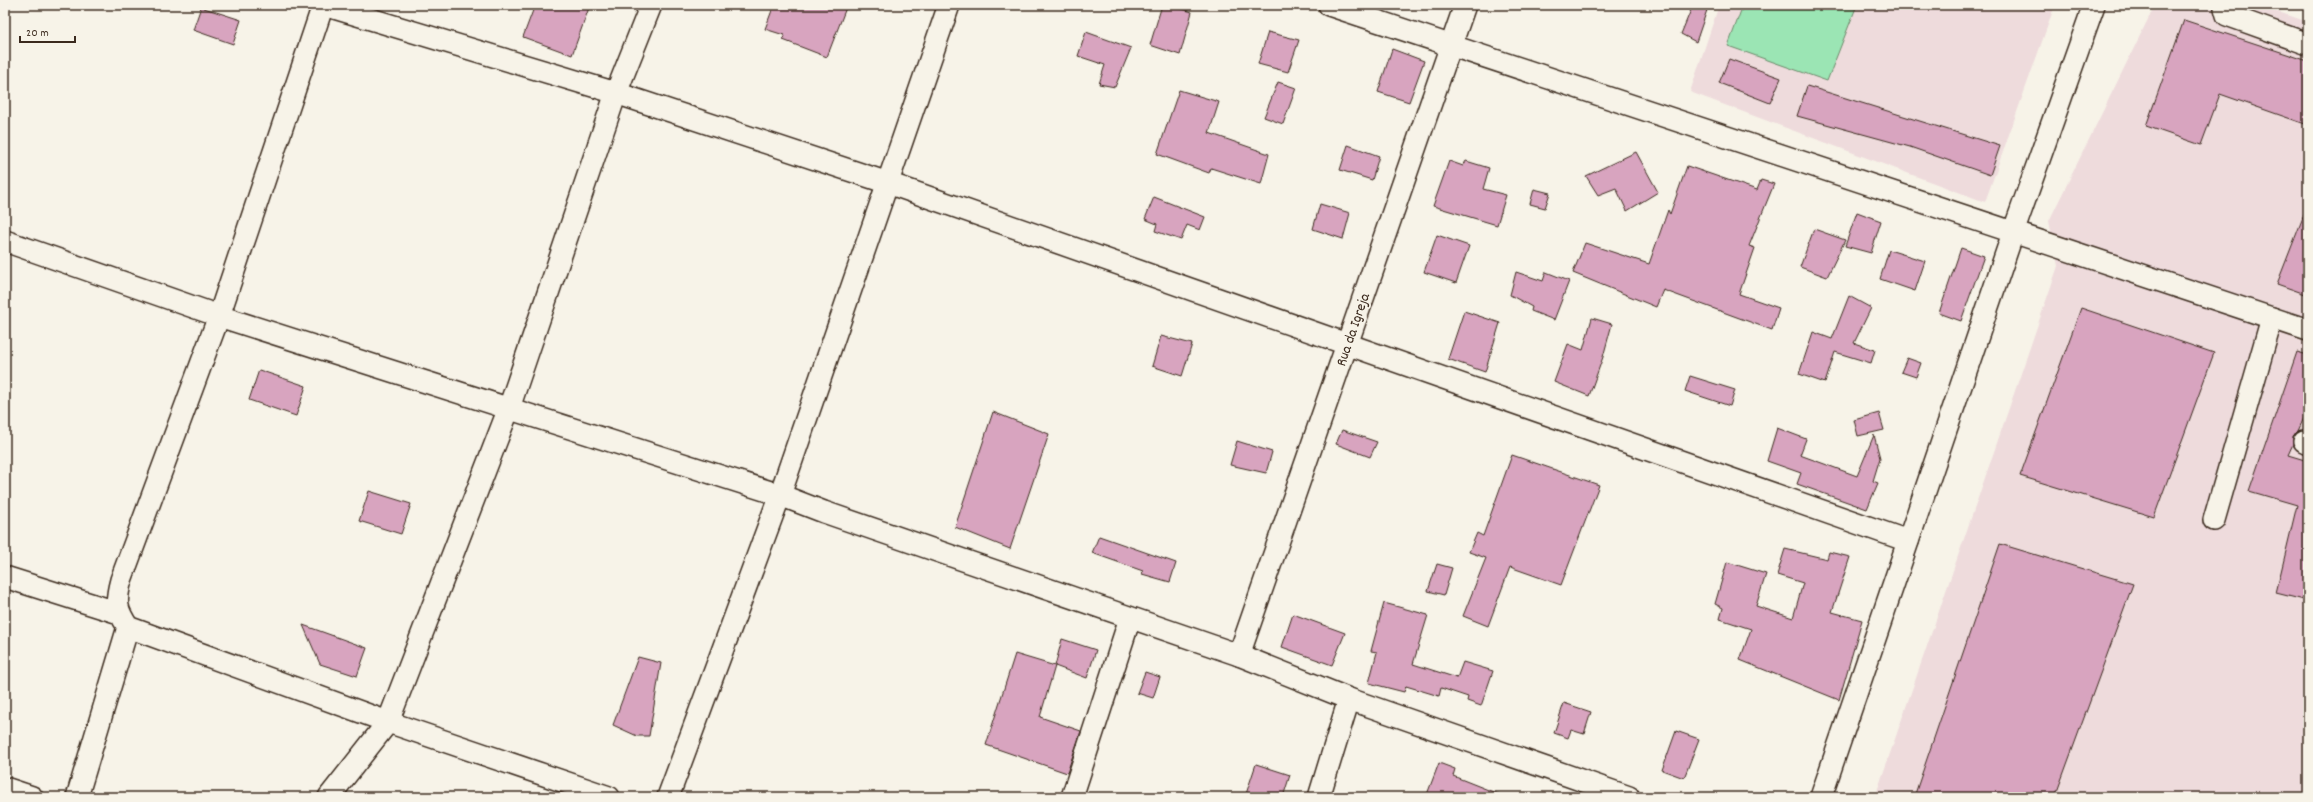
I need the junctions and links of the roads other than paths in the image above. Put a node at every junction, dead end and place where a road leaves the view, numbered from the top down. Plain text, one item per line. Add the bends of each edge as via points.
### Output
1 (323, 5) edge
2 (651, 5) edge
3 (949, 5) edge
4 (1329, 5) edge
5 (1466, 5) edge
6 (2094, 5) edge
7 (2226, 5) edge
8 (2308, 44) edge
9 (1452, 46) junction
10 (616, 93) junction
11 (888, 183) junction
12 (2013, 233) junction
13 (5, 241) edge
14 (219, 316) junction
15 (2272, 318) junction
16 (2308, 330) edge
17 (1349, 344) junction
18 (509, 408) junction
19 (780, 495) junction
20 (2214, 520) dead end
21 (1908, 541) junction
22 (5, 577) edge
23 (1130, 618) junction
24 (124, 620) junction
25 (1239, 655) junction
26 (1349, 700) junction
27 (388, 722) junction
28 (5, 788) edge
29 (32, 797) edge
30 (77, 797) edge
31 (329, 797) edge
32 (609, 797) edge
33 (668, 797) edge
34 (1072, 797) edge
35 (1319, 797) edge
36 (1629, 797) edge
37 (1821, 797) edge

1 - 10 street
1 - 14 street
2 - 10 street
3 - 11 street
4 - 9 street
5 - 9 street, Rua da Igreja
6 - 12 street
7 - 8 street via 2224,8 2227,16
9 - 12 street
9 - 17 street, Rua da Igreja
10 - 11 street
10 - 18 street
11 - 17 street
11 - 19 street
12 - 15 street
12 - 21 street
13 - 14 street
14 - 18 street
14 - 24 street via 121,580 116,598
15 - 16 street
15 - 20 street
17 - 21 street
17 - 25 street, Rua da Igreja
18 - 19 street
18 - 27 street
19 - 23 street
19 - 33 street
21 - 37 street
22 - 24 street
23 - 25 street
23 - 34 street
24 - 27 street
24 - 30 street
25 - 26 street
26 - 35 street
26 - 36 street
27 - 31 street
27 - 32 street
28 - 29 street

